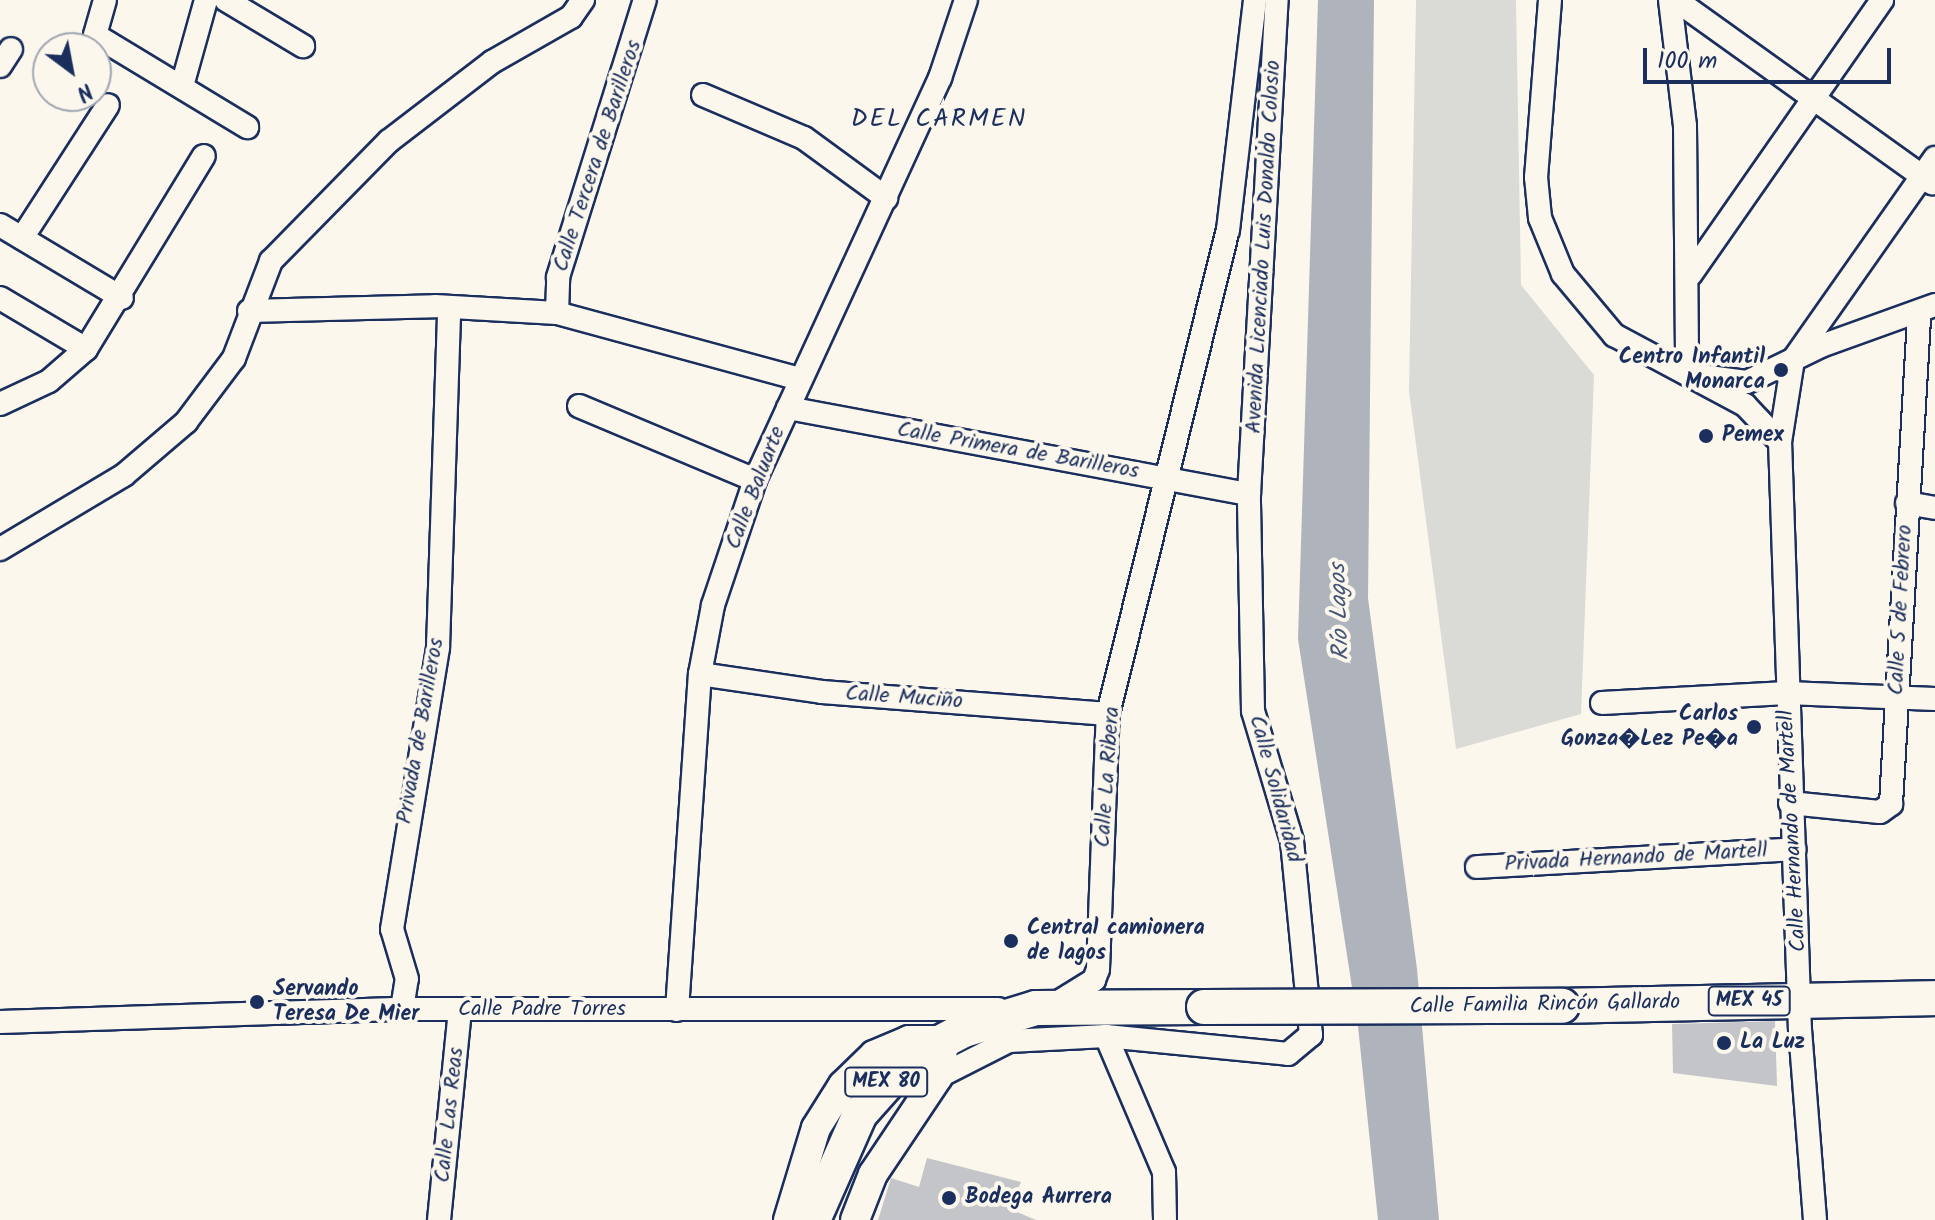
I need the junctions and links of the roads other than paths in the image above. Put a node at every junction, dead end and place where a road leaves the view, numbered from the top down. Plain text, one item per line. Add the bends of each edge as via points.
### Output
1 (105, 0) edge
2 (206, 0) edge
3 (226, 0) edge
4 (583, 0) edge
5 (645, 0) edge
6 (966, 0) edge
7 (1255, 0) edge
8 (1277, 0) edge
9 (1550, 0) edge
10 (1670, 0) edge
11 (1676, 0) edge
12 (1882, 0) edge
13 (303, 46) dead end
14 (182, 86) junction
15 (703, 95) dead end
16 (1813, 98) junction
17 (103, 112) edge
18 (247, 127) dead end
19 (204, 156) dead end
20 (1931, 173) edge
21 (886, 198) junction
22 (0, 225) edge
23 (22, 238) junction
24 (1691, 274) junction
25 (0, 298) edge
26 (122, 298) junction
27 (449, 307) junction
28 (1927, 308) edge
29 (249, 311) junction
30 (557, 313) junction
31 (86, 349) junction
32 (1793, 360) junction
33 (1687, 374) junction
34 (800, 379) junction
35 (0, 404) edge
36 (579, 406) dead end
37 (788, 408) junction
38 (1780, 442) junction
39 (1164, 478) junction
40 (755, 480) junction
41 (1249, 494) junction
42 (1907, 503) junction
43 (1935, 508) edge
44 (0, 549) edge
45 (700, 674) junction
46 (1787, 693) junction
47 (1897, 696) junction
48 (1935, 699) edge
49 (1602, 703) dead end
50 (1108, 714) junction
51 (1790, 803) junction
52 (1794, 849) junction
53 (1477, 867) dead end
54 (1935, 998) edge
55 (1801, 1000) junction
56 (1042, 1008) junction
57 (402, 1009) junction
58 (460, 1010) junction
59 (677, 1010) junction
60 (0, 1022) edge
61 (1106, 1036) junction
62 (911, 1038) junction
63 (945, 1040) junction
64 (938, 1077) junction
65 (915, 1102) junction
66 (845, 1142) junction
67 (439, 1220) edge
68 (788, 1220) edge
69 (813, 1220) edge
70 (835, 1220) edge
71 (855, 1220) edge
72 (1165, 1220) edge
73 (1815, 1220) edge

1 - 14 street via 95,35
2 - 14 street
3 - 13 street
4 - 29 street via 571,17 492,62 389,141 271,261
5 - 30 street, Calle Tercera de Barilleros via 558,277
6 - 21 street, Calle Baluarte via 940,78
7 - 39 street, Avenida Licenciado Luis Donaldo Colosio via 1228,230
8 - 41 street, Avenida Licenciado Luis Donaldo Colosio
9 - 33 street via 1539,87 1540,218 1563,274 1614,335
10 - 24 street via 1685,126
11 - 16 street
12 - 16 street
14 - 18 street
15 - 21 street via 804,138
16 - 20 street
16 - 24 street
17 - 23 street
19 - 26 street
20 - 32 street
21 - 34 street, Calle Baluarte
22 - 23 street
23 - 26 street
24 - 33 street
25 - 31 street
26 - 31 street
27 - 29 street
27 - 30 street
27 - 57 street, Privada de Barilleros via 438,647 392,929 405,968
28 - 32 street
28 - 42 street, Calle 5 de Febrero
29 - 44 street via 234,358 186,422 124,475
30 - 34 street
31 - 35 street via 49,381
32 - 33 street via 1747,382
32 - 38 street, Calle Hernando de Martell
33 - 38 street via 1745,405
34 - 37 street, Calle Baluarte
36 - 40 street
37 - 39 street, Calle Primera de Barilleros
37 - 40 street, Calle Baluarte
38 - 46 street, Calle Hernando de Martell via 1787,489
39 - 41 street, Calle Primera de Barilleros
39 - 50 street, Calle La Ribera
40 - 45 street, Calle Baluarte via 713,605
41 - 61 street, Calle Solidaridad via 1253,711 1292,841 1311,1035 1288,1054
42 - 43 street
42 - 47 street, Calle 5 de Febrero
45 - 50 street, Calle Muciño via 822,692
45 - 59 street, Calle Baluarte
46 - 47 street
46 - 49 street
46 - 51 street, Calle Hernando de Martell
47 - 48 street
47 - 51 street, Calle 5 de Febrero via 1887,809
50 - 56 street, Calle La Ribera via 1098,969 1081,990
51 - 52 street, Calle Hernando de Martell
52 - 53 street, Privada Hernando de Martell
52 - 55 street, Calle Hernando de Martell
54 - 55 highway, Calle Familia Rincón Gallardo / MEX 45
55 - 56 highway, Calle Familia Rincón Gallardo / MEX 45, bridge
55 - 73 street, Calle Hernando de Martell
56 - 62 street, Calle Padre Torres
56 - 63 highway, MEX 45
57 - 58 street, Calle Padre Torres
57 - 60 street, Calle Padre Torres
58 - 59 street, Calle Padre Torres
58 - 67 street, Calle Las Reas
59 - 62 street, Calle Padre Torres
61 - 64 street via 1009,1041
61 - 72 street via 1164,1172
62 - 63 highway, MEX 80
62 - 65 street
62 - 66 highway, MEX 80
62 - 68 main road via 874,1055 843,1085 816,1128
63 - 64 main road
64 - 65 main road
65 - 71 main road
66 - 69 highway, MEX 80
66 - 70 highway

